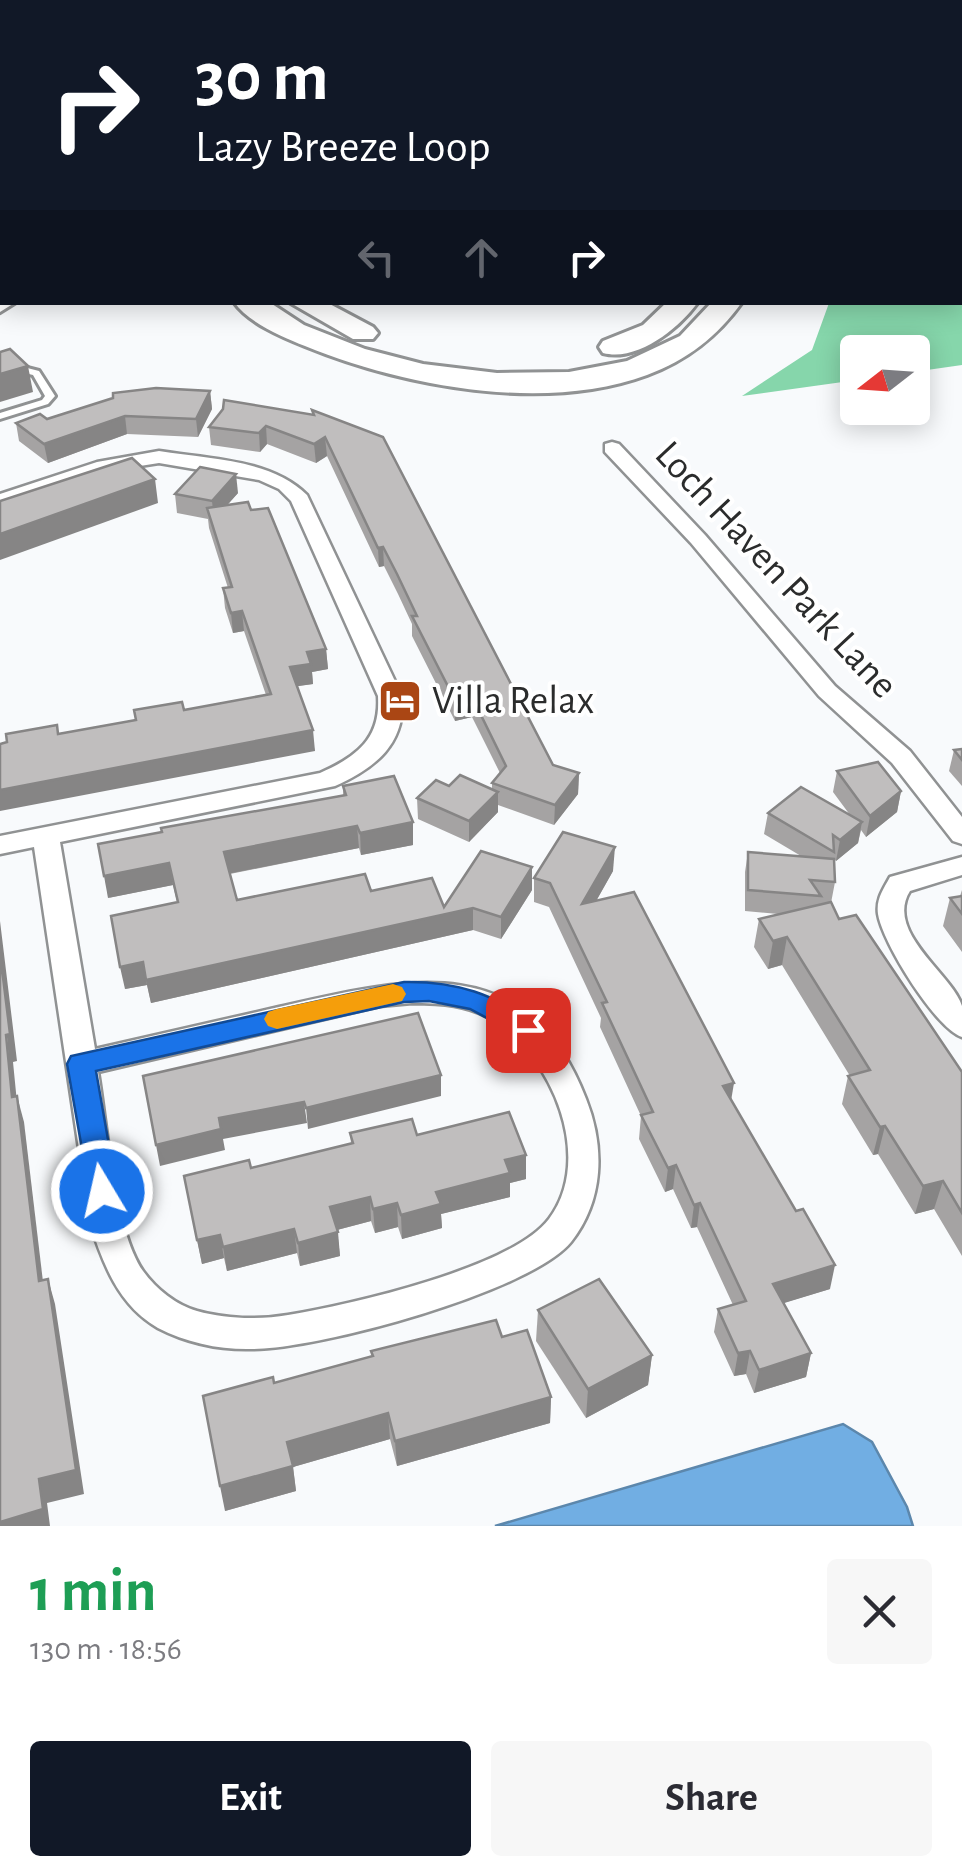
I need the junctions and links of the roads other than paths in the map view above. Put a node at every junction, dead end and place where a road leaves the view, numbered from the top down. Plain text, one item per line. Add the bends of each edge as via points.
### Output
1 (252, 305) edge
2 (308, 305) edge
3 (681, 305) edge
4 (726, 305) edge
5 (0, 364) edge
6 (0, 416) edge
7 (612, 448) dead end
8 (0, 501) edge
9 (962, 835) edge
10 (46, 836) junction
11 (0, 845) edge
12 (962, 866) edge
13 (962, 1026) edge
14 (81, 1064) junction

1 - 4 highway via 290,330 356,358 436,377 500,382 582,378 652,361 704,333
2 - 3 highway via 396,344 512,361 623,344 665,323
5 - 6 lane via 36,374 49,390 45,402
7 - 9 street, Loch Haven Park Lane via 826,690 901,757
8 - 10 street via 141,458 246,472 286,485 300,498 393,710 378,750 326,780
10 - 11 street
10 - 14 street
12 - 13 street via 900,884 888,909 895,931
14 - 14 street via 113,1249 140,1294 194,1327 225,1334 287,1330 485,1276 537,1252 582,1193 585,1146 556,1070 528,1030 476,1000 429,992 380,996

